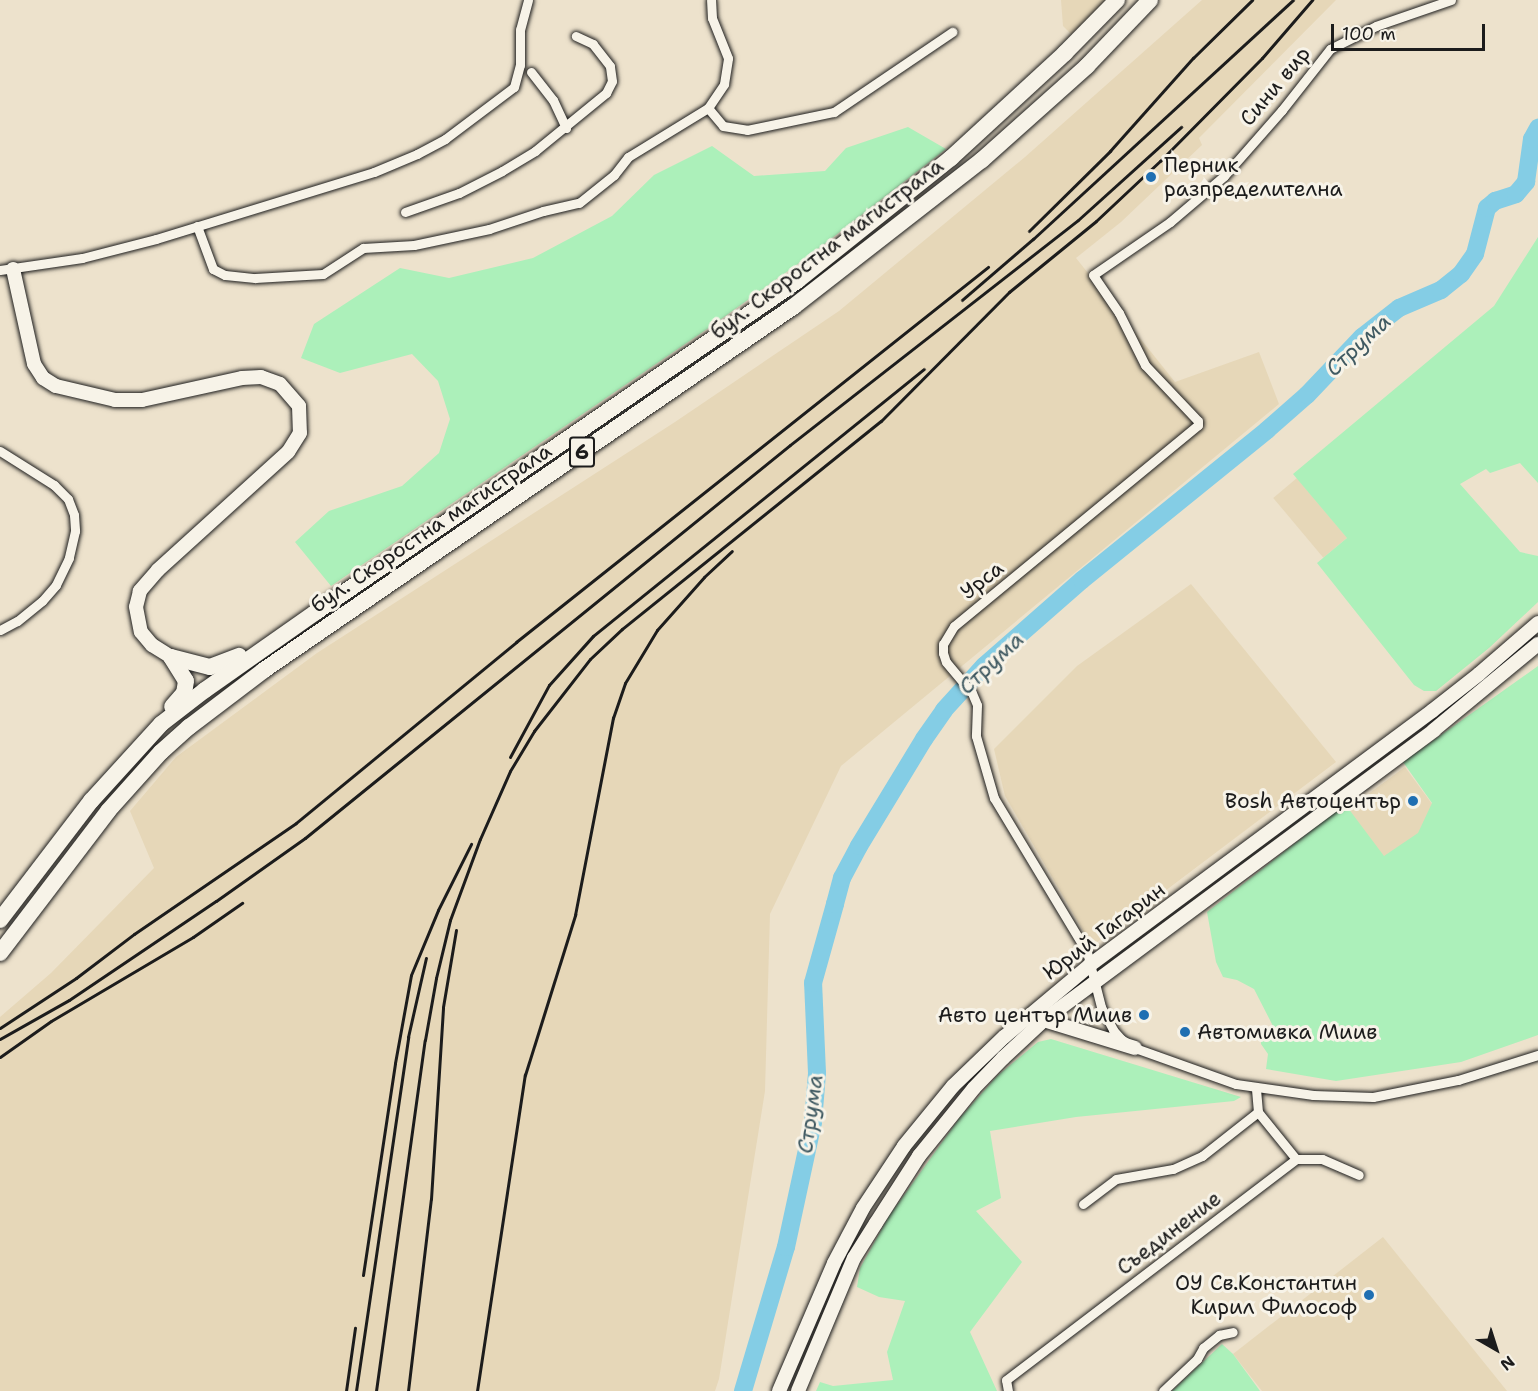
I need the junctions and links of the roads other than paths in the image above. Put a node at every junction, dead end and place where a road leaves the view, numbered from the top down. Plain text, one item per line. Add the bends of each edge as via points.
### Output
1 (528, 0) edge
2 (711, 0) edge
3 (1117, 0) edge
4 (1150, 0) edge
5 (1451, 0) edge
6 (952, 32) dead end
7 (576, 36) dead end
8 (531, 72) dead end
9 (708, 108) junction
10 (566, 128) junction
11 (405, 212) dead end
12 (197, 226) junction
13 (6, 269) edge
14 (1093, 275) joint
15 (0, 451) edge
16 (316, 612) junction
17 (1538, 623) edge
18 (0, 630) edge
19 (1538, 644) edge
20 (171, 657) junction
21 (141, 744) junction
22 (0, 920) edge
23 (0, 953) edge
24 (1090, 965) junction
25 (1094, 982) junction
26 (1044, 1020) junction
27 (1135, 1048) junction
28 (1538, 1055) edge
29 (1257, 1089) junction
30 (1258, 1112) junction
31 (1296, 1159) junction
32 (1359, 1175) dead end
33 (1083, 1204) dead end
34 (1233, 1332) dead end
35 (779, 1391) edge
36 (798, 1391) edge
37 (1008, 1391) edge
38 (1163, 1391) edge

1 - 12 street via 520,30 520,65 514,87 445,139 374,172
2 - 9 street via 712,18 728,58 724,84
3 - 16 highway, бул. Скоростна магистрала / 6 via 951,158 796,280
4 - 23 highway, бул. Скоростна магистрала / 6 via 1087,66 982,160 793,307 264,670 189,727 132,783
5 - 14 street, Сини вир via 1376,26 1330,49 1224,176 1170,222
6 - 9 street via 834,112 747,130 723,126
7 - 10 street via 603,54 612,81 606,93
8 - 10 street via 553,100
9 - 12 street via 628,157 614,175 579,203 414,245 363,248 323,274 255,278 225,275 213,269
10 - 11 street via 502,171 459,193
12 - 13 street via 82,258
13 - 20 street via 34,364 43,378 56,387 115,400 142,400 252,376 280,384 299,406 300,433 288,452 140,591 136,607 141,632
14 - 24 street, Урса via 1119,313 1145,364 1198,425 954,626 943,644 943,653 977,705 976,736 994,798 1087,952
15 - 18 street via 54,485 68,499 75,531 69,558 56,585 42,601
16 - 20 highway via 217,666
16 - 21 highway, бул. Скоростна магистрала / 6 via 205,690
17 - 24 street, Юрий Гагарин via 1432,711
19 - 25 street, Юрий Гагарин via 1434,730
20 - 21 highway via 184,676 186,688
21 - 22 highway, бул. Скоростна магистрала / 6 via 91,801
24 - 25 street, Урса
24 - 35 street, Юрий Гагарин via 952,1086 904,1146 848,1236
25 - 26 street, Юрий Гагарин
25 - 27 street, Урса via 1113,1030
26 - 27 street
26 - 36 street, Юрий Гагарин via 974,1088 895,1192 854,1258
27 - 29 street
28 - 29 street via 1458,1080 1373,1096
29 - 30 street
30 - 31 street
30 - 33 street via 1202,1156 1173,1169 1116,1179
31 - 32 street via 1322,1160
31 - 37 street, Съединение via 1006,1380
34 - 38 street via 1219,1335 1203,1348 1197,1359

